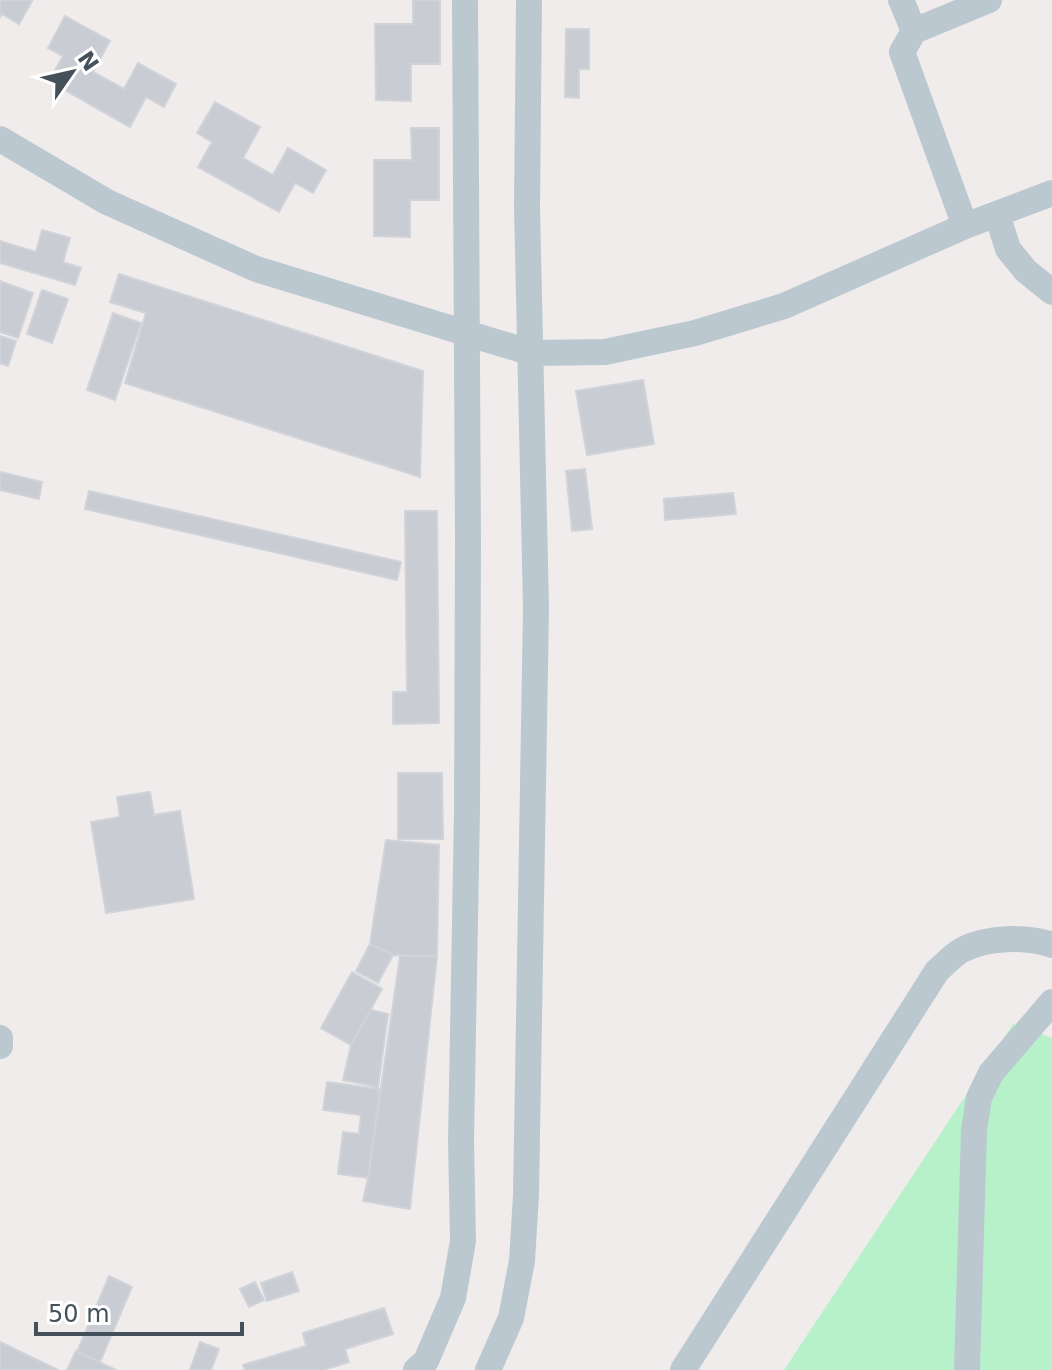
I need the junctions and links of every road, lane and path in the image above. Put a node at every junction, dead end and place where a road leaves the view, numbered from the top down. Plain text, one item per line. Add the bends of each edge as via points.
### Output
1 (465, 0) edge
2 (530, 0) edge
3 (901, 0) edge
4 (989, 0) edge
5 (914, 31) junction
6 (0, 139) edge
7 (1052, 193) edge
8 (997, 214) junction
9 (965, 226) junction
10 (1052, 292) edge
11 (467, 332) junction
12 (532, 353) junction
13 (1052, 945) edge
14 (1048, 1015) edge
15 (0, 1038) edge
16 (0, 1046) edge
17 (416, 1370) edge
18 (488, 1370) edge
19 (683, 1370) edge
20 (967, 1370) edge

1 - 11 street
2 - 12 street via 527,207
3 - 5 street
4 - 5 street
5 - 9 street via 905,43 903,60
6 - 11 street via 107,202 256,269
7 - 8 street
8 - 9 street
8 - 10 street via 1008,249
9 - 12 street via 784,306 695,333 605,352
11 - 12 street
11 - 17 street via 463,1241 453,1298 426,1361
12 - 18 street via 536,608 526,1195 522,1261 511,1318
13 - 19 street via 1033,938 1000,939 962,950 937,971
14 - 20 street via 991,1073 979,1098
15 - 16 street

